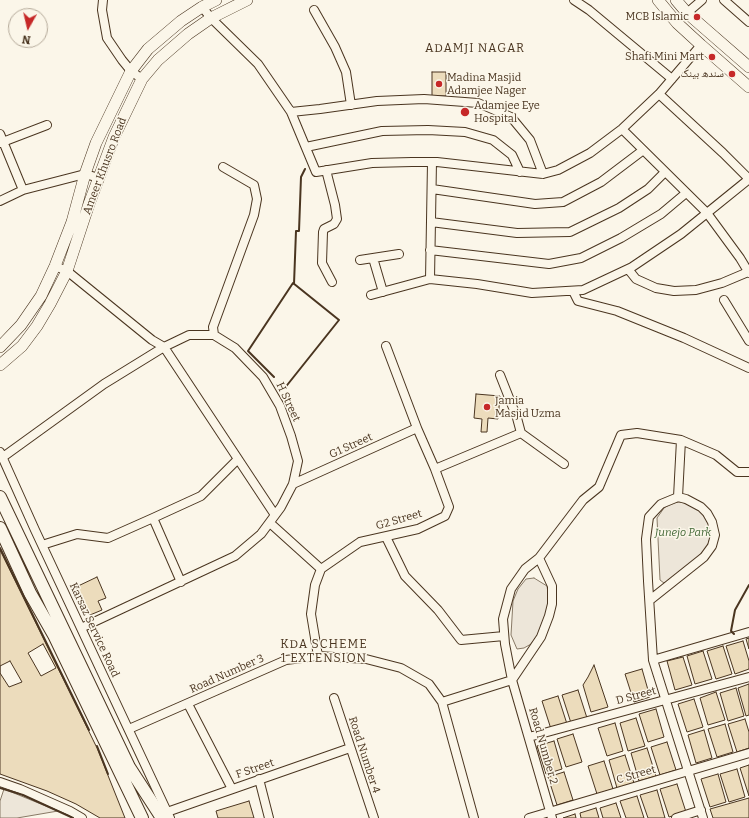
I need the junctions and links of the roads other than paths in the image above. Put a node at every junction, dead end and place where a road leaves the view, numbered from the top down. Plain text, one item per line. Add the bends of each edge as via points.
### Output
1 (103, 0) edge
2 (216, 0) edge
3 (658, 0) edge
4 (676, 0) edge
5 (702, 0) edge
6 (724, 0) edge
7 (244, 1) edge
8 (579, 1) edge
9 (202, 7) junction
10 (314, 10) dead end
11 (687, 12) junction
12 (211, 18) junction
13 (749, 22) edge
14 (701, 45) junction
15 (749, 67) edge
16 (131, 71) junction
17 (142, 79) junction
18 (672, 79) junction
19 (749, 87) edge
20 (659, 94) junction
21 (351, 105) junction
22 (291, 112) junction
23 (47, 125) dead end
24 (622, 129) junction
25 (1, 140) edge
26 (306, 147) junction
27 (642, 150) junction
28 (432, 162) junction
29 (223, 167) dead end
30 (326, 170) junction
31 (520, 172) junction
32 (665, 172) junction
33 (85, 174) junction
34 (543, 174) junction
35 (99, 178) junction
36 (749, 179) edge
37 (23, 190) junction
38 (432, 190) junction
39 (686, 193) junction
40 (0, 201) edge
41 (707, 213) junction
42 (431, 222) junction
43 (430, 250) junction
44 (399, 254) dead end
45 (373, 258) junction
46 (360, 260) dead end
47 (55, 266) junction
48 (628, 269) junction
49 (67, 271) junction
50 (749, 273) edge
51 (430, 279) junction
52 (332, 282) dead end
53 (573, 291) junction
54 (383, 292) junction
55 (371, 295) dead end
56 (724, 300) dead end
57 (214, 335) junction
58 (749, 341) edge
59 (386, 346) dead end
60 (0, 347) edge
61 (164, 347) junction
62 (0, 365) edge
63 (749, 368) edge
64 (500, 375) dead end
65 (417, 428) junction
66 (521, 433) junction
67 (681, 440) junction
68 (1, 455) edge
69 (238, 459) junction
70 (564, 464) dead end
71 (435, 469) junction
72 (749, 472) edge
73 (293, 484) junction
74 (0, 497) edge
75 (678, 497) junction
76 (275, 515) junction
77 (153, 518) junction
78 (270, 522) junction
79 (0, 528) edge
80 (386, 537) junction
81 (42, 545) junction
82 (540, 558) junction
83 (321, 569) junction
84 (181, 582) junction
85 (650, 600) junction
86 (81, 628) junction
87 (749, 632) edge
88 (504, 636) junction
89 (318, 656) junction
90 (653, 660) junction
91 (749, 677) edge
92 (512, 680) junction
93 (334, 698) dead end
94 (666, 700) junction
95 (442, 702) junction
96 (188, 704) junction
97 (129, 729) junction
98 (529, 737) junction
99 (350, 748) junction
100 (749, 753) edge
101 (128, 767) junction
102 (688, 771) junction
103 (259, 779) junction
104 (0, 782) edge
105 (232, 789) junction
106 (702, 814) edge
107 (140, 815) edge
108 (551, 815) edge
109 (166, 816) edge
110 (82, 818) edge
111 (152, 818) edge
112 (269, 818) edge
113 (374, 818) edge
114 (474, 818) edge
115 (529, 818) edge
116 (676, 818) edge

1 - 16 street via 102,10 107,38
2 - 9 main road, Ameer Khusro Road
3 - 14 main road via 677,23
4 - 11 main road
5 - 11 street
6 - 13 street
7 - 12 main road, Ameer Khusro Road
8 - 18 street
9 - 12 street
9 - 16 main road, Ameer Khusro Road via 148,49
10 - 21 street via 346,72
11 - 15 main road
12 - 17 main road, Ameer Khusro Road via 158,60
12 - 22 street via 258,64
14 - 18 street
14 - 19 main road
16 - 17 street
16 - 33 main road, Ameer Khusro Road via 105,124
17 - 35 main road, Ameer Khusro Road via 114,137
18 - 20 street
20 - 24 street
20 - 36 street
21 - 22 street
21 - 34 street via 424,99 478,103 511,117 530,140
22 - 26 street
23 - 25 street
24 - 27 street
24 - 34 street via 590,153 558,170
25 - 37 street
26 - 30 street via 316,172
26 - 31 street via 382,131 465,132 493,140 512,155
27 - 32 street
27 - 38 street via 602,182 563,202 535,204
28 - 30 street via 372,163
28 - 31 street
28 - 38 street
29 - 57 street via 254,185 257,198 254,215 214,326
30 - 52 street via 337,219 334,224 324,229 322,263
31 - 34 street
32 - 39 street
32 - 42 street via 648,189 620,208 570,232 517,233
33 - 35 street
33 - 37 street
33 - 47 main road, Ameer Khusro Road via 72,222
35 - 49 main road, Ameer Khusro Road
36 - 41 street
37 - 40 street
38 - 42 street
39 - 41 street
39 - 43 street via 662,214 581,258 549,264
41 - 48 street via 681,234
41 - 50 street
42 - 43 street
43 - 51 street
44 - 45 street
45 - 46 street
45 - 54 street
47 - 49 street
47 - 60 main road, Ameer Khusro Road via 41,296 21,325
48 - 50 street via 636,279 656,288 674,291 696,290
48 - 53 street via 583,290
49 - 61 street
49 - 62 main road, Ameer Khusro Road via 33,331 22,346
51 - 53 street via 532,293
51 - 54 street
53 - 63 street via 578,301 617,311
54 - 55 street
56 - 58 street
57 - 61 street via 189,335
57 - 73 street, H Street via 235,348 264,377 280,406 298,461
59 - 65 street, G2 Street
61 - 68 street via 104,384
61 - 69 street
64 - 66 street
65 - 71 street, G2 Street
65 - 73 street, G1 Street
66 - 70 street
66 - 71 street
67 - 72 street, Road Number 2 via 716,455 737,472
67 - 75 street
67 - 82 street, Road Number 2 via 637,433 621,435 599,487 584,500
68 - 81 street, Karsaz Service Road
69 - 76 street
69 - 77 street via 201,496
71 - 80 street, G2 Street via 449,507 445,516 418,529
73 - 76 street, H Street
74 - 101 highway
75 - 85 street via 661,504 649,517 646,539
75 - 85 street via 701,506 712,522 715,535 712,546 704,557
76 - 78 street, H Street
77 - 81 street via 108,538 77,534
77 - 84 street
78 - 83 street
78 - 84 street, H Street via 261,534 235,556
79 - 107 highway
80 - 83 street, G2 Street via 360,542
80 - 88 street via 405,576 438,610 461,640
81 - 86 street, Karsaz Service Road
82 - 88 street, Road Number 2 via 525,569 511,589 503,618
82 - 92 street via 552,586 552,604 540,637
83 - 89 street via 315,585 311,614
84 - 86 street, H Street
85 - 90 street
86 - 97 street, Karsaz Service Road
87 - 90 street
88 - 92 street, Road Number 2
89 - 95 street, Road Number 3 via 366,659 401,668 429,684
89 - 96 street, Road Number 3 via 286,660
90 - 94 street
91 - 94 street, D Street
92 - 95 street
92 - 98 street, Road Number 2
93 - 99 street, Road Number 4
94 - 98 street, D Street
94 - 102 street
95 - 114 street, Road Number 3
96 - 97 street, Road Number 3
96 - 105 street
97 - 109 street, Karsaz Service Road
98 - 108 street, Road Number 2
99 - 103 street, F Street
99 - 113 street, Road Number 4
100 - 102 street, C Street
101 - 109 highway
101 - 111 highway
102 - 106 street
102 - 108 street, C Street
103 - 105 street, F Street
103 - 112 street
104 - 110 street via 20,788
105 - 109 street, F Street
106 - 116 street
108 - 115 street, C Street

